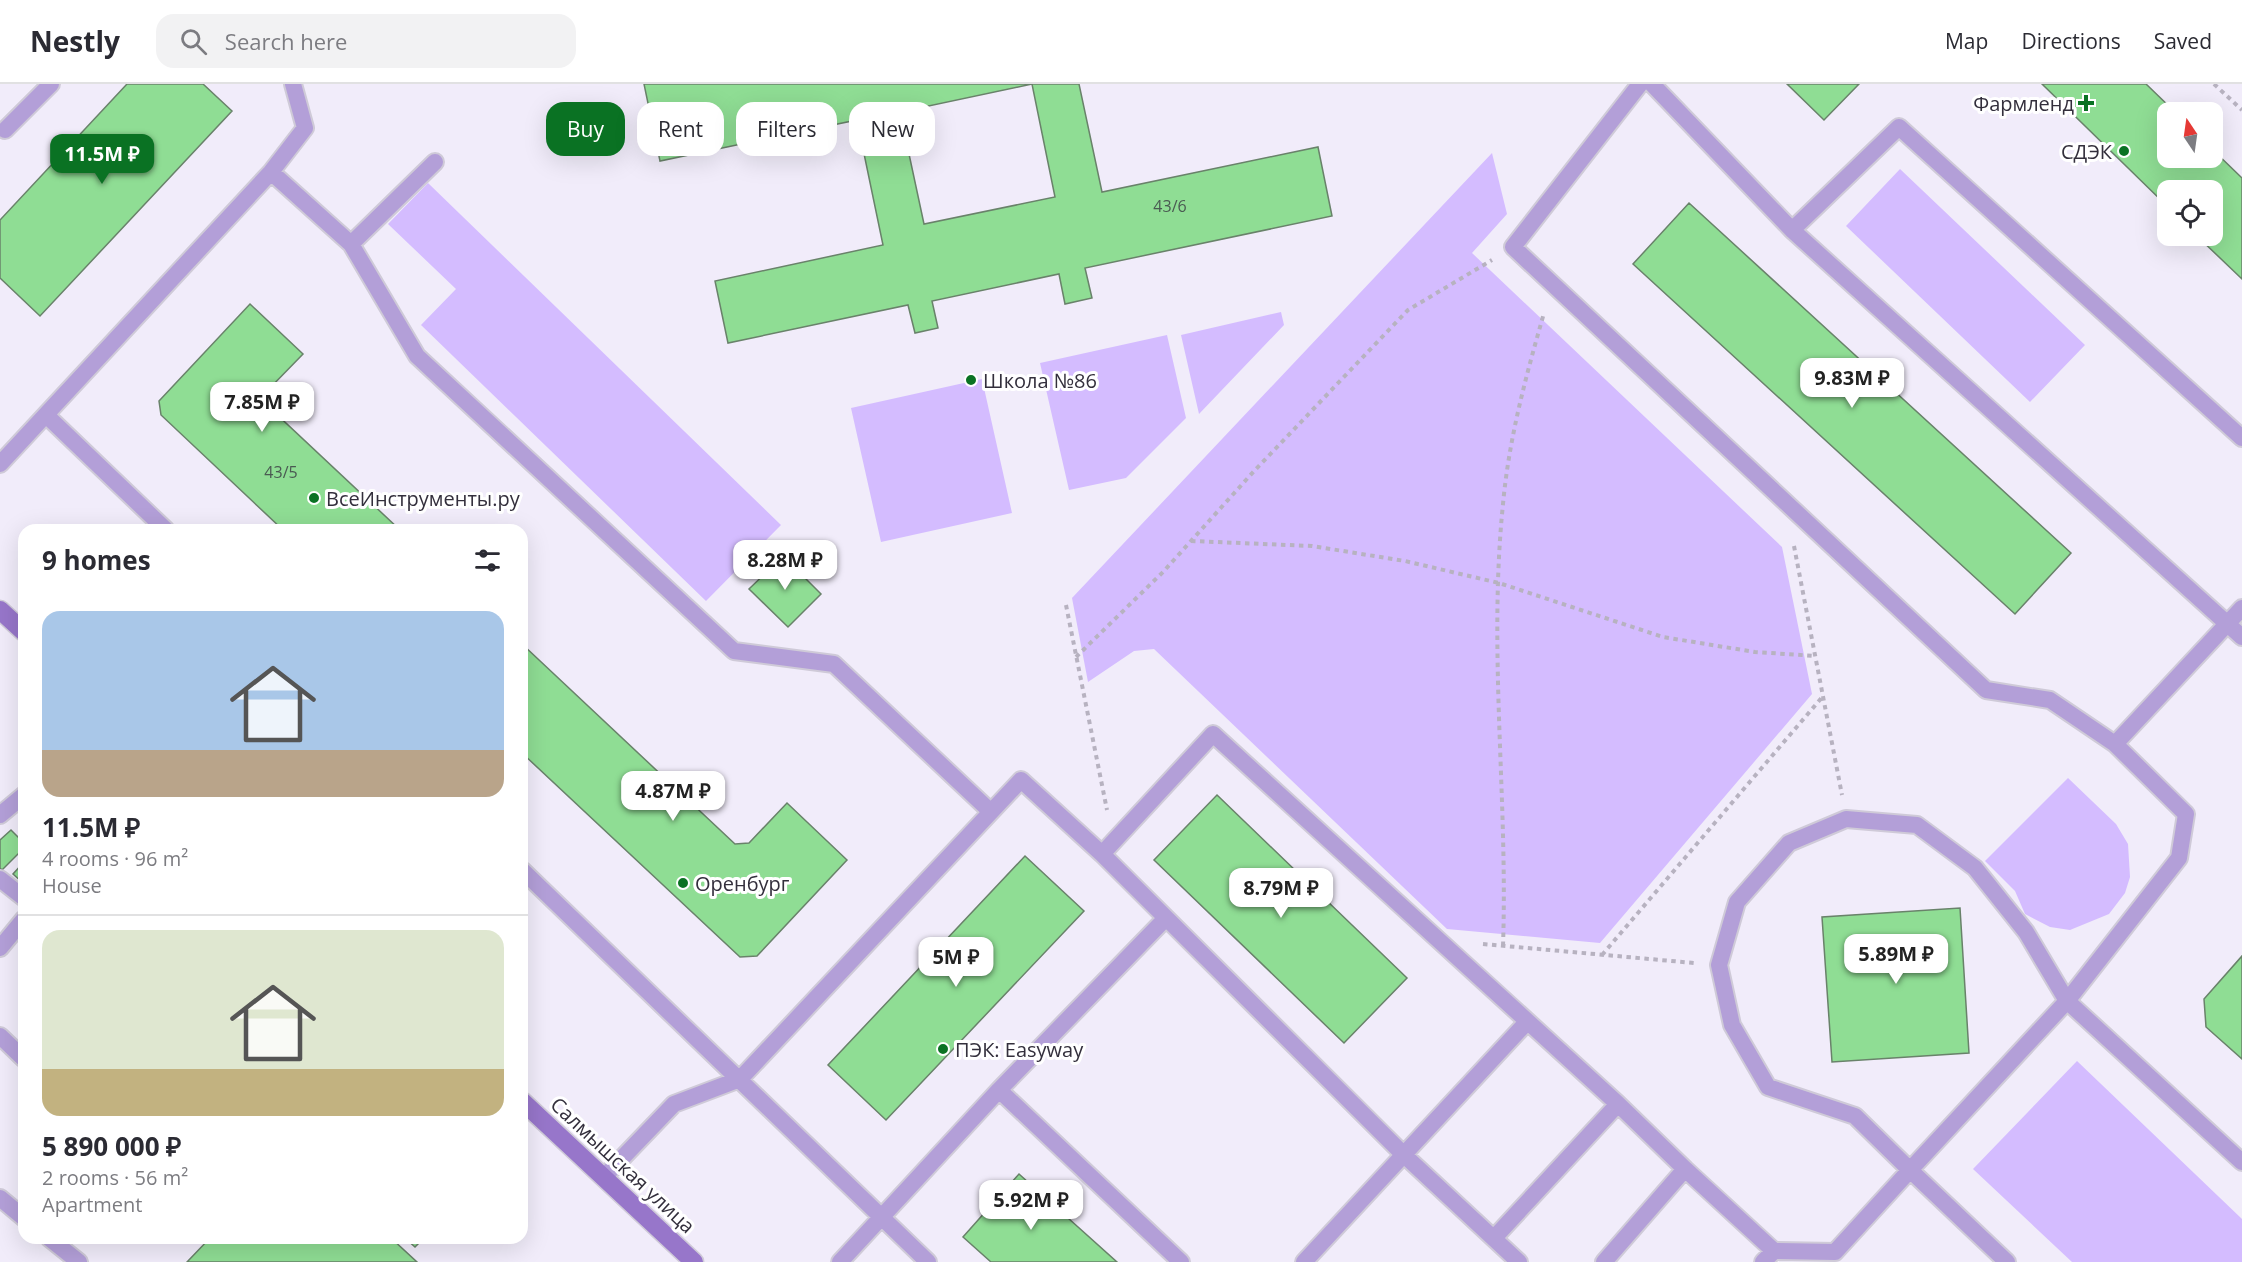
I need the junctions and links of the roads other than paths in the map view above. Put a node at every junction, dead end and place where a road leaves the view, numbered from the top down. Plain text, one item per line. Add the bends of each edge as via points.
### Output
1 (51, 84) edge
2 (293, 84) edge
3 (1640, 84) edge
4 (1652, 84) edge
5 (2, 130) edge
6 (435, 162) dead end
7 (271, 172) junction
8 (1792, 230) junction
9 (351, 244) junction
10 (46, 415) junction
11 (2242, 438) edge
12 (0, 464) edge
13 (160, 524) edge
14 (2242, 608) edge
15 (0, 610) edge
16 (2228, 624) junction
17 (18, 626) edge
18 (2242, 636) edge
19 (2115, 744) junction
20 (18, 800) edge
21 (990, 811) junction
22 (0, 815) edge
23 (1102, 855) junction
24 (528, 876) edge
25 (0, 879) edge
26 (18, 893) edge
27 (1166, 918) junction
28 (18, 926) edge
29 (0, 948) edge
30 (2067, 1001) junction
31 (1527, 1022) junction
32 (0, 1036) edge
33 (18, 1053) edge
34 (740, 1079) junction
35 (999, 1090) junction
36 (1617, 1104) junction
37 (528, 1107) edge
38 (1404, 1155) junction
39 (2242, 1162) edge
40 (1685, 1169) junction
41 (1910, 1170) junction
42 (604, 1177) junction
43 (0, 1198) edge
44 (18, 1213) edge
45 (881, 1218) junction
46 (1494, 1238) junction
47 (56, 1244) edge
48 (1768, 1256) edge
49 (79, 1262) edge
50 (694, 1262) edge
51 (840, 1262) edge
52 (927, 1262) edge
53 (1180, 1262) edge
54 (1304, 1262) edge
55 (1520, 1262) edge
56 (1605, 1262) edge
57 (2007, 1262) edge

1 - 5 lane
2 - 7 lane via 305,128
3 - 19 lane via 1513,247 1986,690 2050,700
4 - 8 lane
6 - 9 lane
7 - 9 lane
7 - 10 lane
8 - 11 lane via 1899,127
8 - 16 lane
9 - 21 lane via 417,356 734,651 834,664
10 - 12 lane
10 - 13 lane
14 - 16 lane
15 - 17 main road
16 - 18 lane
16 - 19 lane
19 - 30 lane via 2186,814 2179,858
20 - 22 lane
21 - 23 lane via 1021,780
21 - 34 lane
23 - 27 lane
23 - 31 lane via 1213,734
24 - 34 lane
25 - 26 lane
27 - 35 lane
27 - 38 lane
28 - 29 lane
30 - 39 lane
30 - 41 lane
30 - 41 lane via 2026,932 1975,868 1917,825 1846,819 1790,843 1737,903 1719,965 1732,1025 1768,1087 1855,1116
31 - 36 lane
31 - 38 lane
32 - 33 lane
34 - 42 lane via 674,1104
34 - 45 lane
35 - 45 lane
35 - 53 lane
36 - 40 lane
36 - 46 lane
37 - 42 main road, Салмышская улица
38 - 46 lane
38 - 54 lane
40 - 48 lane
40 - 56 lane
41 - 48 lane via 1835,1252
41 - 57 lane
42 - 50 main road, Салмышская улица
43 - 44 lane
45 - 51 lane
45 - 52 lane
46 - 55 lane
47 - 49 lane

